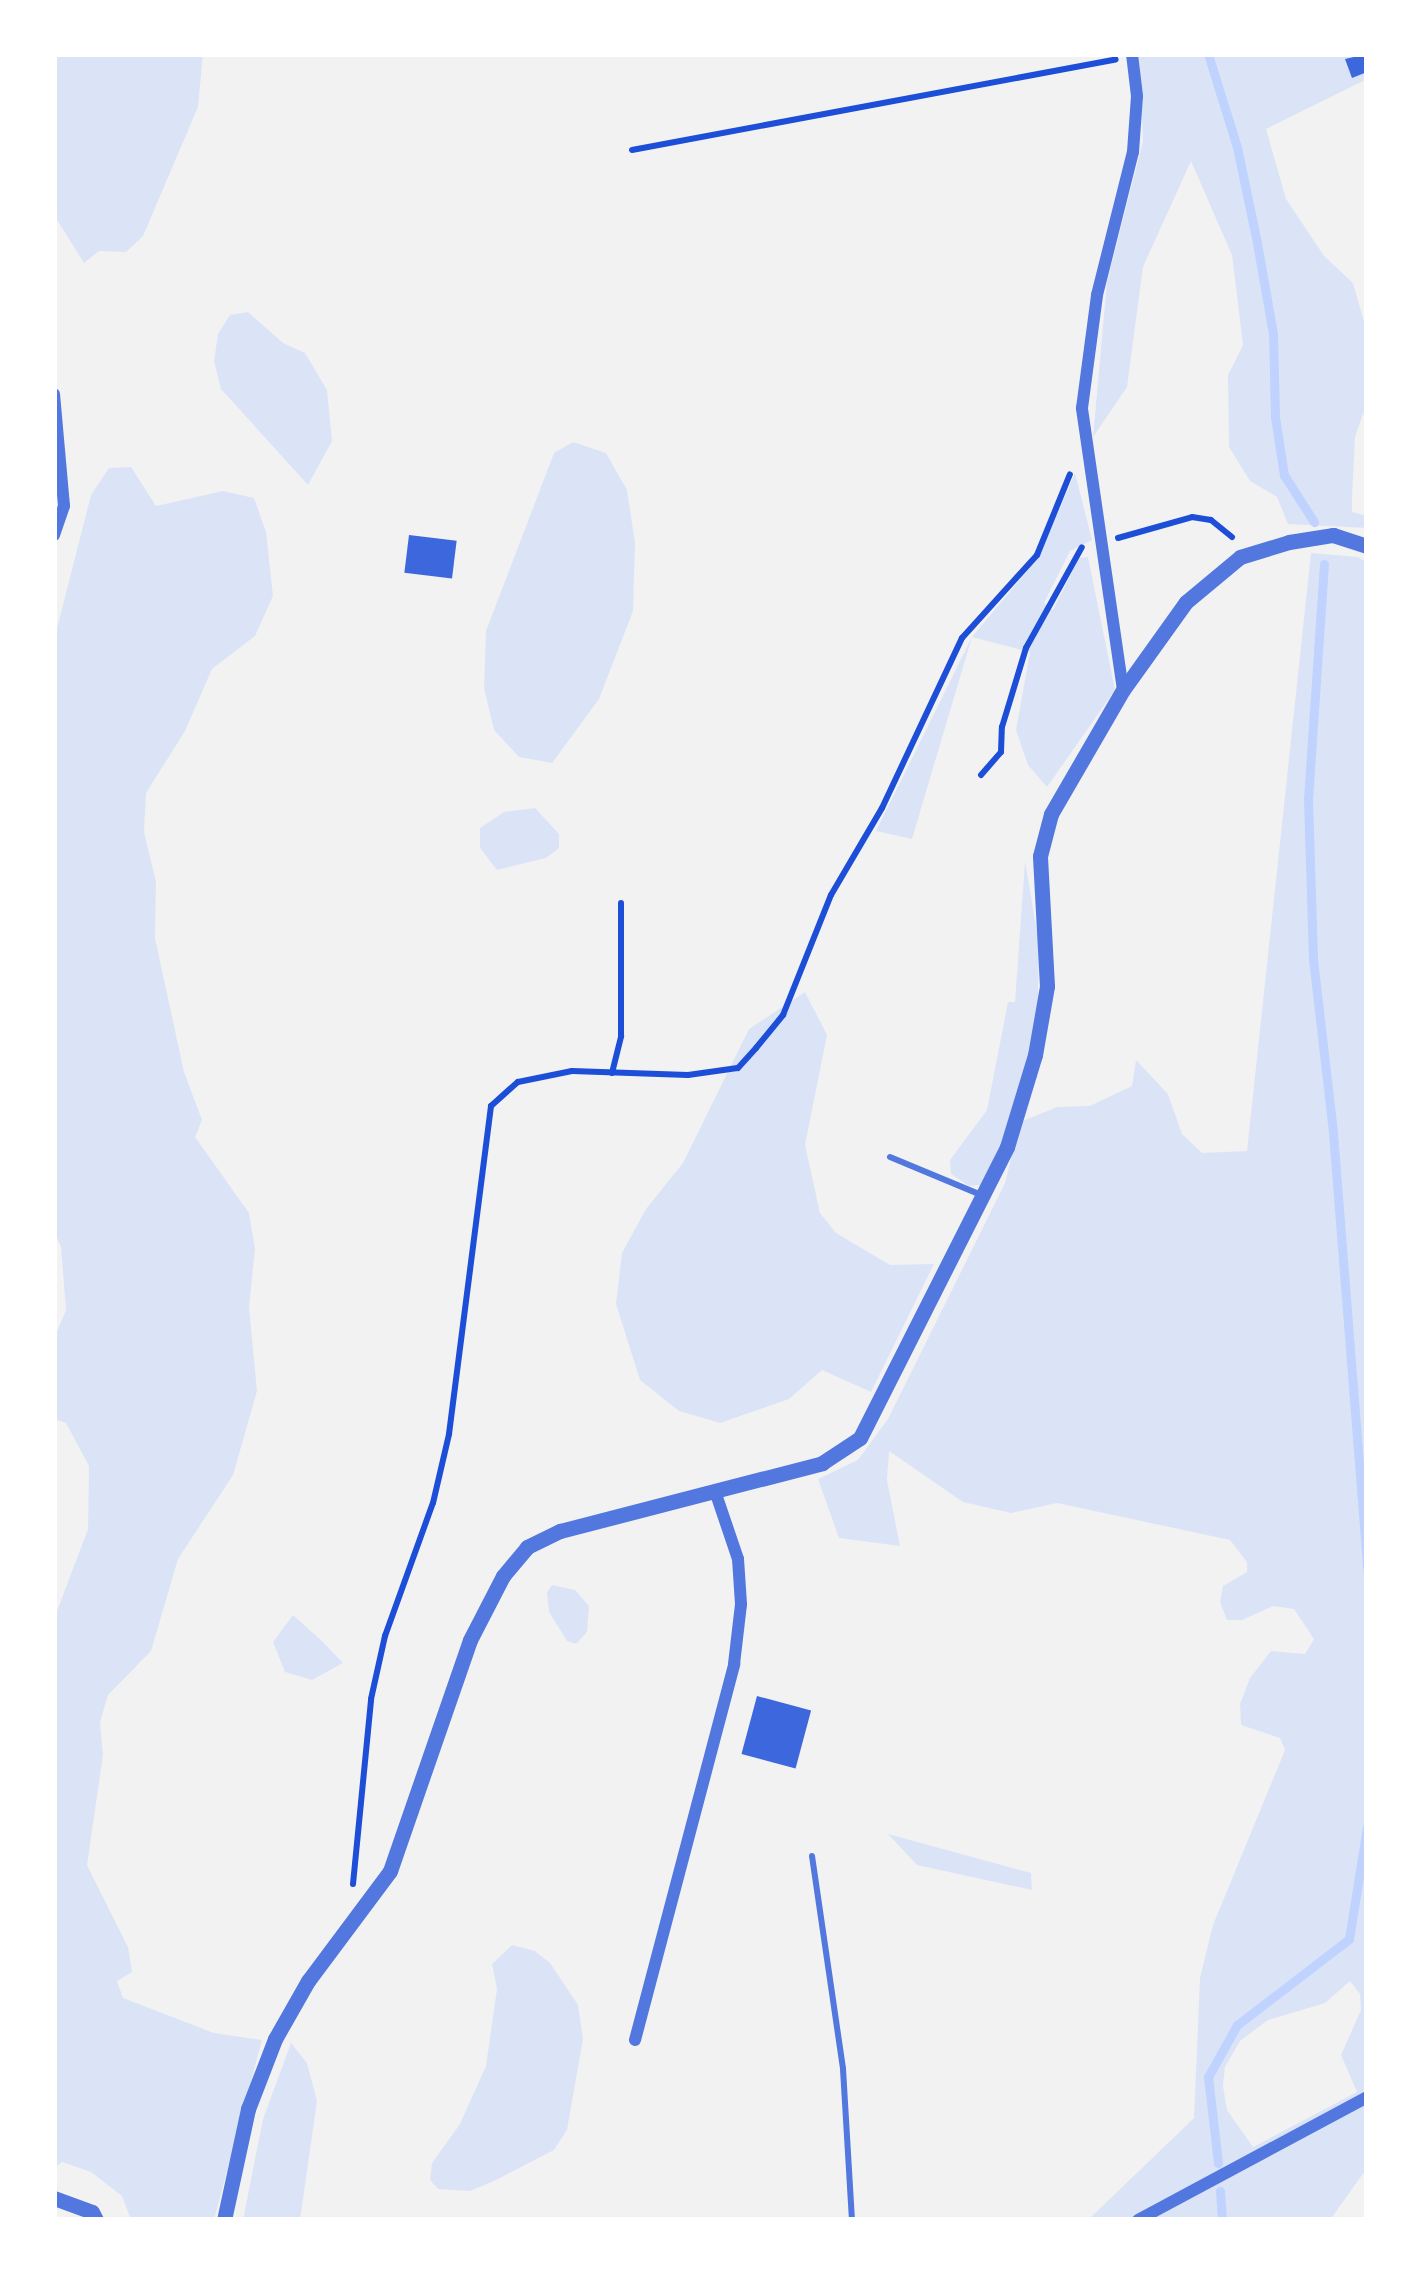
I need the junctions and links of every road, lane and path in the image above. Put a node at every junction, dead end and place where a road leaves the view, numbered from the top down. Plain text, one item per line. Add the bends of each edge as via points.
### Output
1 (1132, 55) edge
2 (632, 150) dead end
3 (54, 394) edge
4 (1087, 452) junction
5 (54, 536) edge
6 (1099, 542) junction
7 (1367, 546) edge
8 (1240, 557) junction
9 (1123, 690) junction
10 (981, 775) dead end
11 (621, 903) dead end
12 (612, 1073) junction
13 (890, 1157) dead end
14 (982, 1196) junction
15 (715, 1491) junction
16 (812, 1856) dead end
17 (363, 1907) junction
18 (635, 2040) dead end
19 (1367, 2097) edge
20 (54, 2198) edge
21 (96, 2220) edge
22 (224, 2220) edge
23 (852, 2220) edge
24 (1138, 2220) edge

1 - 2 path
1 - 4 street via 1132,152 1097,296 1082,408
3 - 5 street via 64,506
4 - 6 street
4 - 12 path via 1037,555 962,638 883,808 831,896 783,1015 738,1068
6 - 8 path via 1192,518 1226,528
6 - 9 street
6 - 10 path via 1074,556 1026,648 1000,752
7 - 8 street via 1333,536
8 - 9 street via 1186,602
9 - 14 street via 1051,814 1040,856 1047,986 1039,1032 1007,1147
11 - 12 path via 621,1036
12 - 17 path via 518,1082 491,1106 442,1470 371,1699 353,1850 353,1895
13 - 14 lane
14 - 15 street via 860,1438 822,1463
15 - 17 street via 527,1546 470,1640 390,1871
15 - 18 street via 738,1559 734,1664
16 - 23 lane via 843,2069
17 - 22 street via 275,2038 248,2109
19 - 24 street
20 - 21 street

